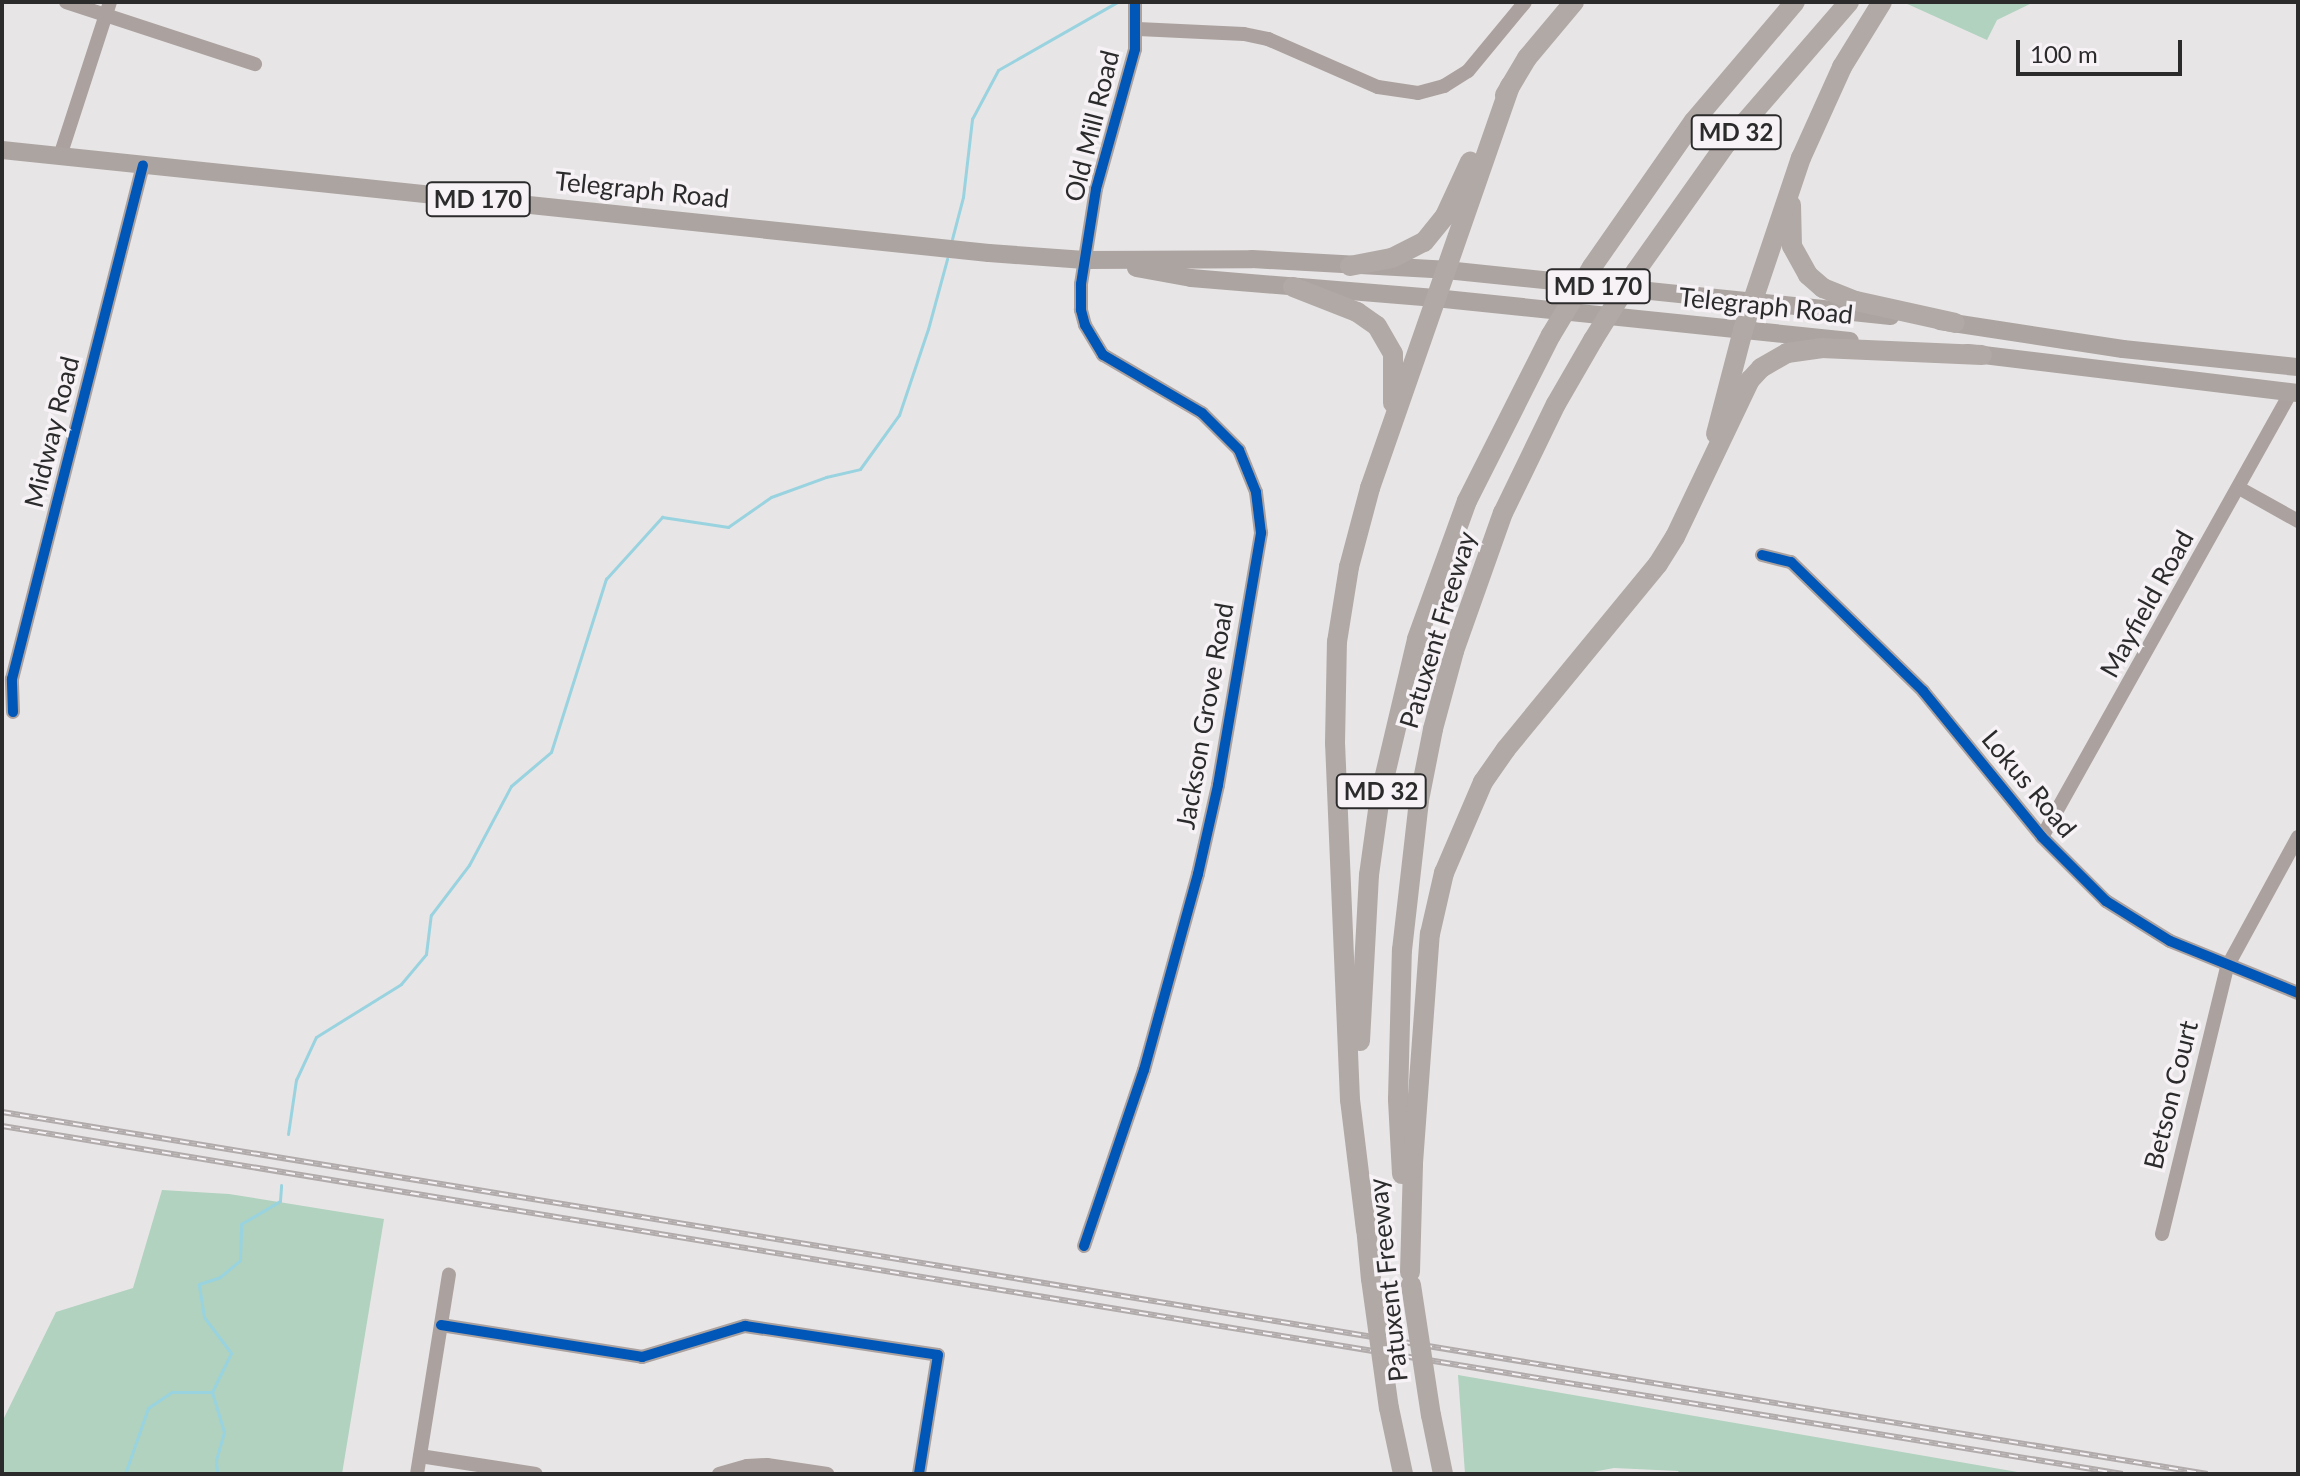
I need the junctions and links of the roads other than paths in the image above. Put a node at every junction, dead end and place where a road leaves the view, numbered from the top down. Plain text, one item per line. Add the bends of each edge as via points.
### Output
1 (66, 2) edge
2 (1135, 2) edge
3 (1525, 2) edge
4 (1574, 2) edge
5 (1795, 2) edge
6 (1849, 2) edge
7 (1882, 2) edge
8 (108, 8) edge
9 (1138, 29) junction
10 (255, 64) dead end
11 (1510, 86) junction
12 (2, 150) edge
13 (60, 156) junction
14 (1801, 158) junction
15 (143, 165) junction
16 (1085, 260) junction
17 (1350, 266) junction
18 (1446, 270) junction
19 (1293, 287) junction
20 (1435, 298) junction
21 (1751, 302) junction
22 (1955, 323) junction
23 (1743, 330) junction
24 (1982, 355) junction
25 (2298, 367) edge
26 (2294, 392) edge
27 (1388, 436) junction
28 (2239, 488) junction
29 (1697, 491) junction
30 (2298, 521) edge
31 (1762, 555) dead end
32 (13, 712) dead end
33 (2042, 837) junction
34 (2298, 837) edge
35 (2227, 967) junction
36 (2298, 993) edge
37 (1366, 1230) junction
38 (2162, 1234) dead end
39 (1084, 1246) dead end
40 (449, 1275) dead end
41 (1410, 1278) junction
42 (441, 1325) junction
43 (420, 1456) junction
44 (417, 1474) edge
45 (536, 1474) edge
46 (719, 1474) edge
47 (827, 1474) edge
48 (919, 1474) edge
49 (1403, 1474) edge
50 (1443, 1474) edge

1 - 8 street
2 - 9 street, Old Mill Road
3 - 9 street via 1468,71 1444,86 1418,93 1378,87 1268,39
4 - 11 highway
5 - 37 highway, Patuxent Freeway / MD 32, bridge via 1694,121 1551,335 1467,501 1417,639 1395,721 1373,843 1360,1100
6 - 41 highway, Patuxent Freeway / MD 32, bridge via 1726,144 1636,271 1528,461 1477,580 1433,729 1408,878 1398,1019
7 - 14 highway via 1842,67
8 - 10 street
8 - 13 street
9 - 16 street, Old Mill Road via 1102,163
11 - 17 highway via 1434,233 1408,252
11 - 18 highway
12 - 13 main road, Telegraph Road / MD 170
13 - 15 main road, Telegraph Road / MD 170
14 - 21 highway
14 - 22 highway via 1789,232 1808,275 1838,296
15 - 16 main road, Telegraph Road / MD 170
15 - 32 street, Midway Road via 12,679
16 - 17 main road, Telegraph Road / MD 170 via 1252,259
16 - 19 main road, Telegraph Road / MD 170 via 1191,278
16 - 39 street, Jackson Grove Road via 1081,310 1092,340 1117,366 1184,401 1221,428 1249,471 1261,533 1198,874 1144,1070
17 - 18 main road, Telegraph Road / MD 170
18 - 20 highway
18 - 21 main road, Telegraph Road / MD 170
19 - 20 main road, Telegraph Road / MD 170
19 - 27 highway via 1357,312 1387,338 1395,371
20 - 23 main road, Telegraph Road / MD 170
20 - 27 highway
21 - 22 main road, Telegraph Road / MD 170
21 - 23 highway
22 - 25 main road, Telegraph Road / MD 170 via 2123,349
23 - 24 main road, Telegraph Road / MD 170
23 - 29 highway
24 - 26 main road, Telegraph Road / MD 170
24 - 29 highway via 1821,348 1773,359 1750,380
26 - 28 street, Mayfield Road
27 - 37 highway via 1349,567 1334,703 1350,1100
28 - 30 street
28 - 33 street, Mayfield Road
29 - 41 highway via 1675,537 1636,593 1483,782 1452,850 1435,904 1426,969
31 - 33 street, Lokus Road via 1791,562 1923,691
33 - 35 street, Lokus Road via 2106,901 2170,941
34 - 35 street, Betson Court
35 - 36 street, Lokus Road
35 - 38 street, Betson Court
37 - 49 highway, Patuxent Freeway / MD 32, bridge
40 - 42 street
41 - 50 highway, Patuxent Freeway / MD 32, bridge
42 - 43 street
42 - 48 street via 642,1357 745,1326 938,1355
43 - 44 street
43 - 45 street
46 - 47 street via 767,1465

